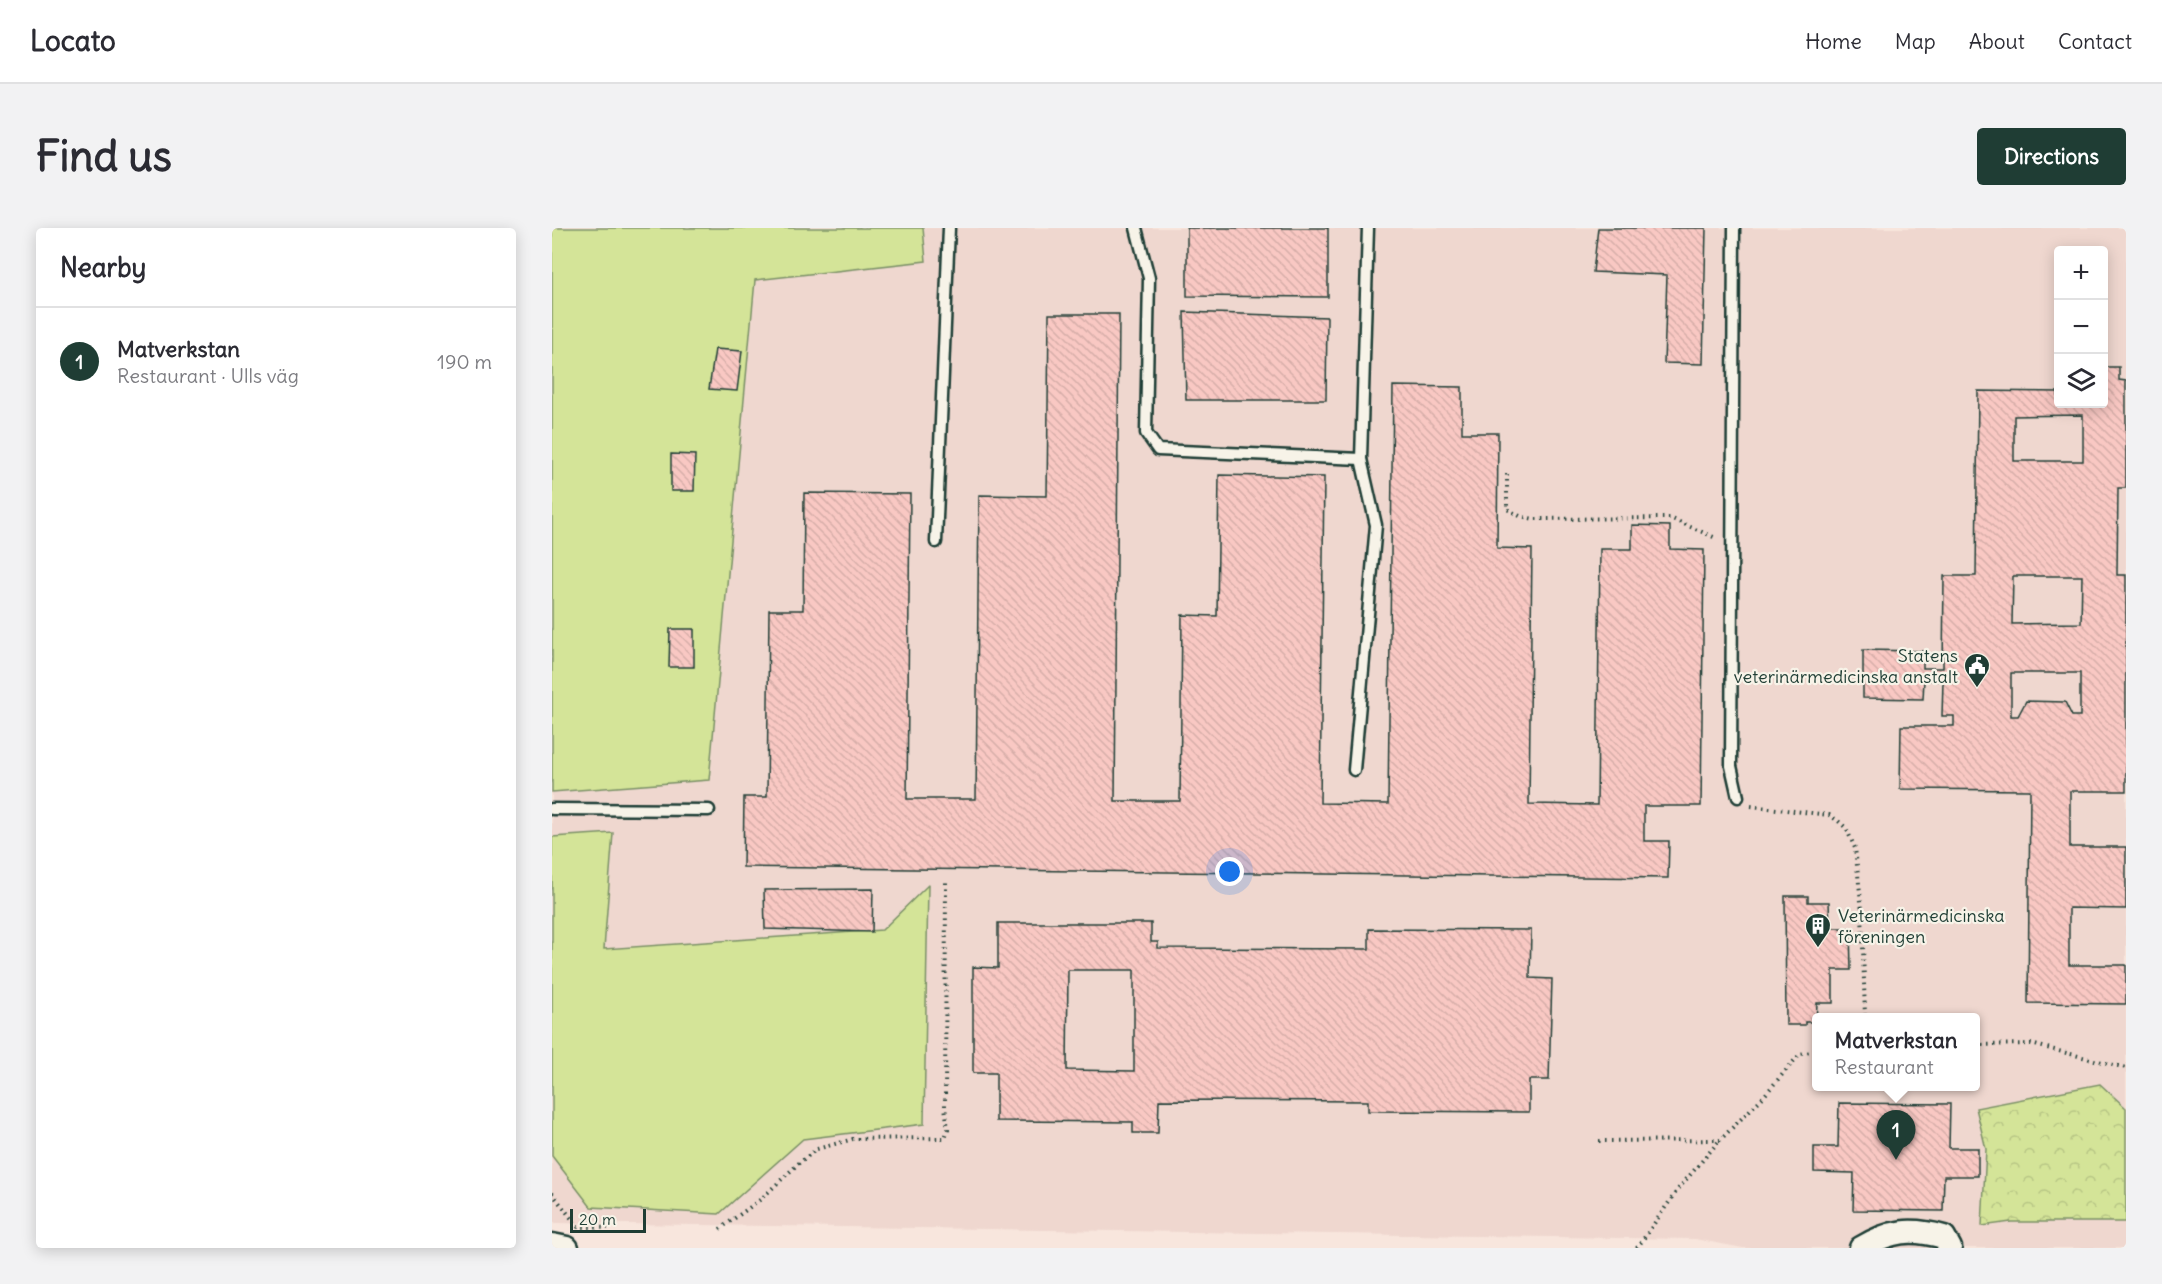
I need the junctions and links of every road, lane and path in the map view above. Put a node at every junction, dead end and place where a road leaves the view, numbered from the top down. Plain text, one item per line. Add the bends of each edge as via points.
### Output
1 (949, 228) edge
2 (1136, 228) edge
3 (1368, 228) edge
4 (1734, 228) edge
5 (1362, 459) junction
6 (1507, 474) dead end
7 (936, 542) dead end
8 (1732, 547) junction
9 (1354, 770) dead end
10 (1738, 797) joint
11 (552, 809) edge
12 (709, 810) dead end
13 (946, 882) dead end
14 (1865, 1013) edge
15 (1980, 1045) edge
16 (1812, 1052) edge
17 (2126, 1068) edge
18 (1720, 1140) junction
19 (1599, 1141) dead end
20 (552, 1193) edge
21 (608, 1228) dead end
22 (720, 1229) dead end
23 (552, 1245) edge
24 (567, 1248) edge
25 (1637, 1248) edge
26 (1862, 1248) edge
27 (1950, 1248) edge

1 - 7 lane
2 - 5 lane via 1149,278 1146,434 1158,450
3 - 5 lane
4 - 8 lane
5 - 9 lane via 1376,525
6 - 8 path via 1507,509 1520,516 1670,518
8 - 10 lane via 1731,766
10 - 14 path via 1754,807 1829,815 1846,828 1855,848 1862,910
11 - 12 lane
13 - 22 path via 945,1138 853,1139 817,1149 762,1199
15 - 17 path via 2031,1044
16 - 18 path via 1800,1054
18 - 19 path
18 - 25 path via 1678,1188
20 - 21 path via 578,1227
23 - 24 street
26 - 27 street via 1900,1231 1944,1237

